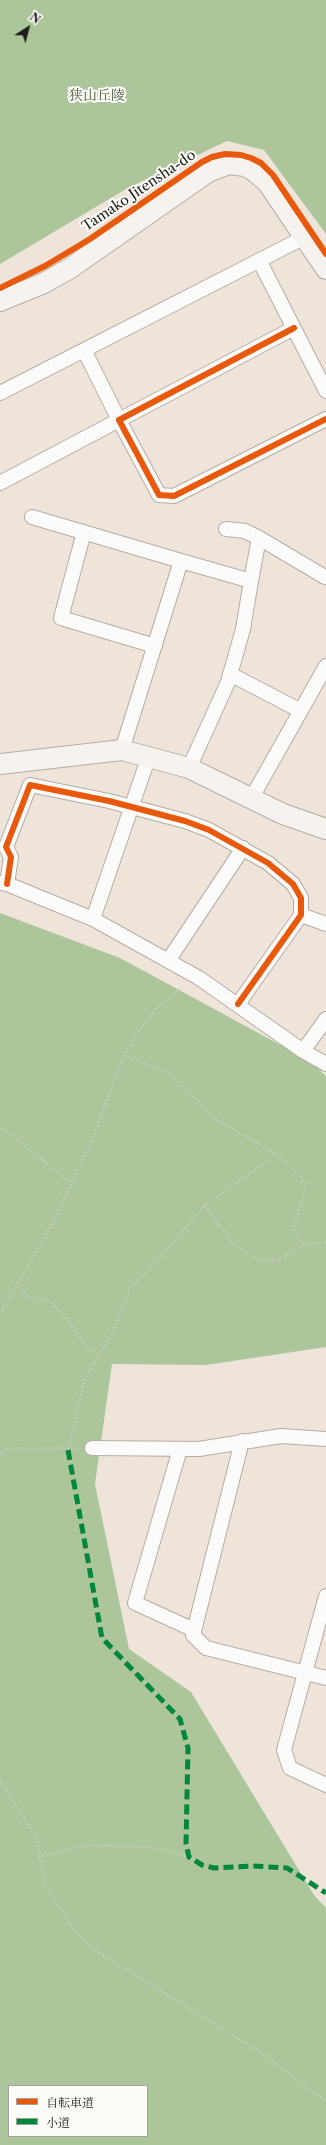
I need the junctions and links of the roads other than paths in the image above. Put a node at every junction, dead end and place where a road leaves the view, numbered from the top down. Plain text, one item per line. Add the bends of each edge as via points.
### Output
1 (305, 237) junction
2 (259, 260) junction
3 (326, 269) edge
4 (0, 301) edge
5 (294, 328) junction
6 (84, 350) junction
7 (326, 391) edge
8 (0, 392) edge
9 (326, 419) edge
10 (119, 420) junction
11 (0, 483) edge
12 (32, 517) dead end
13 (226, 529) dead end
14 (84, 532) junction
15 (259, 538) junction
16 (181, 560) junction
17 (325, 577) dead end
18 (251, 581) junction
19 (155, 646) junction
20 (326, 666) edge
21 (230, 674) junction
22 (301, 711) junction
23 (122, 750) junction
24 (150, 756) junction
25 (0, 764) edge
26 (190, 768) junction
27 (251, 799) junction
28 (133, 808) junction
29 (324, 824) edge
30 (243, 848) junction
31 (4, 883) edge
32 (301, 915) junction
33 (94, 919) junction
34 (326, 924) edge
35 (168, 961) junction
36 (238, 1004) junction
37 (326, 1019) edge
38 (303, 1051) junction
39 (326, 1064) edge
40 (326, 1439) edge
41 (242, 1441) junction
42 (92, 1448) road end
43 (180, 1449) junction
44 (326, 1596) edge
45 (194, 1630) junction
46 (305, 1673) junction
47 (326, 1678) edge
48 (326, 1785) edge

1 - 2 street
1 - 3 street
1 - 4 street via 267,182 245,166 222,165 208,172 69,269
2 - 5 street
2 - 6 street
5 - 7 street
5 - 10 street
6 - 8 street
6 - 10 street
9 - 10 street via 174,496 159,495
10 - 11 street
12 - 14 street
13 - 15 street via 245,532
14 - 16 street
14 - 19 street via 61,618
15 - 17 street
15 - 18 street
16 - 18 street
16 - 19 street
18 - 21 street via 243,629
19 - 23 street
20 - 22 street
21 - 22 street
21 - 26 street
22 - 27 street
23 - 24 street
23 - 25 street
24 - 26 street
24 - 28 street
26 - 27 street
27 - 29 street via 283,814
28 - 30 street via 203,827
28 - 31 street via 30,784 6,848 11,857
28 - 33 street
30 - 32 street via 293,884 301,898
30 - 35 street
31 - 33 street
32 - 34 street
32 - 36 street
33 - 35 street
35 - 36 street
36 - 38 street
37 - 38 street
38 - 39 street
40 - 41 street via 281,1436
41 - 43 street via 199,1449
41 - 45 street
42 - 43 street
43 - 45 street via 135,1603
44 - 46 street
45 - 46 street via 193,1635 206,1648
46 - 47 street
46 - 48 street via 284,1750 290,1768

